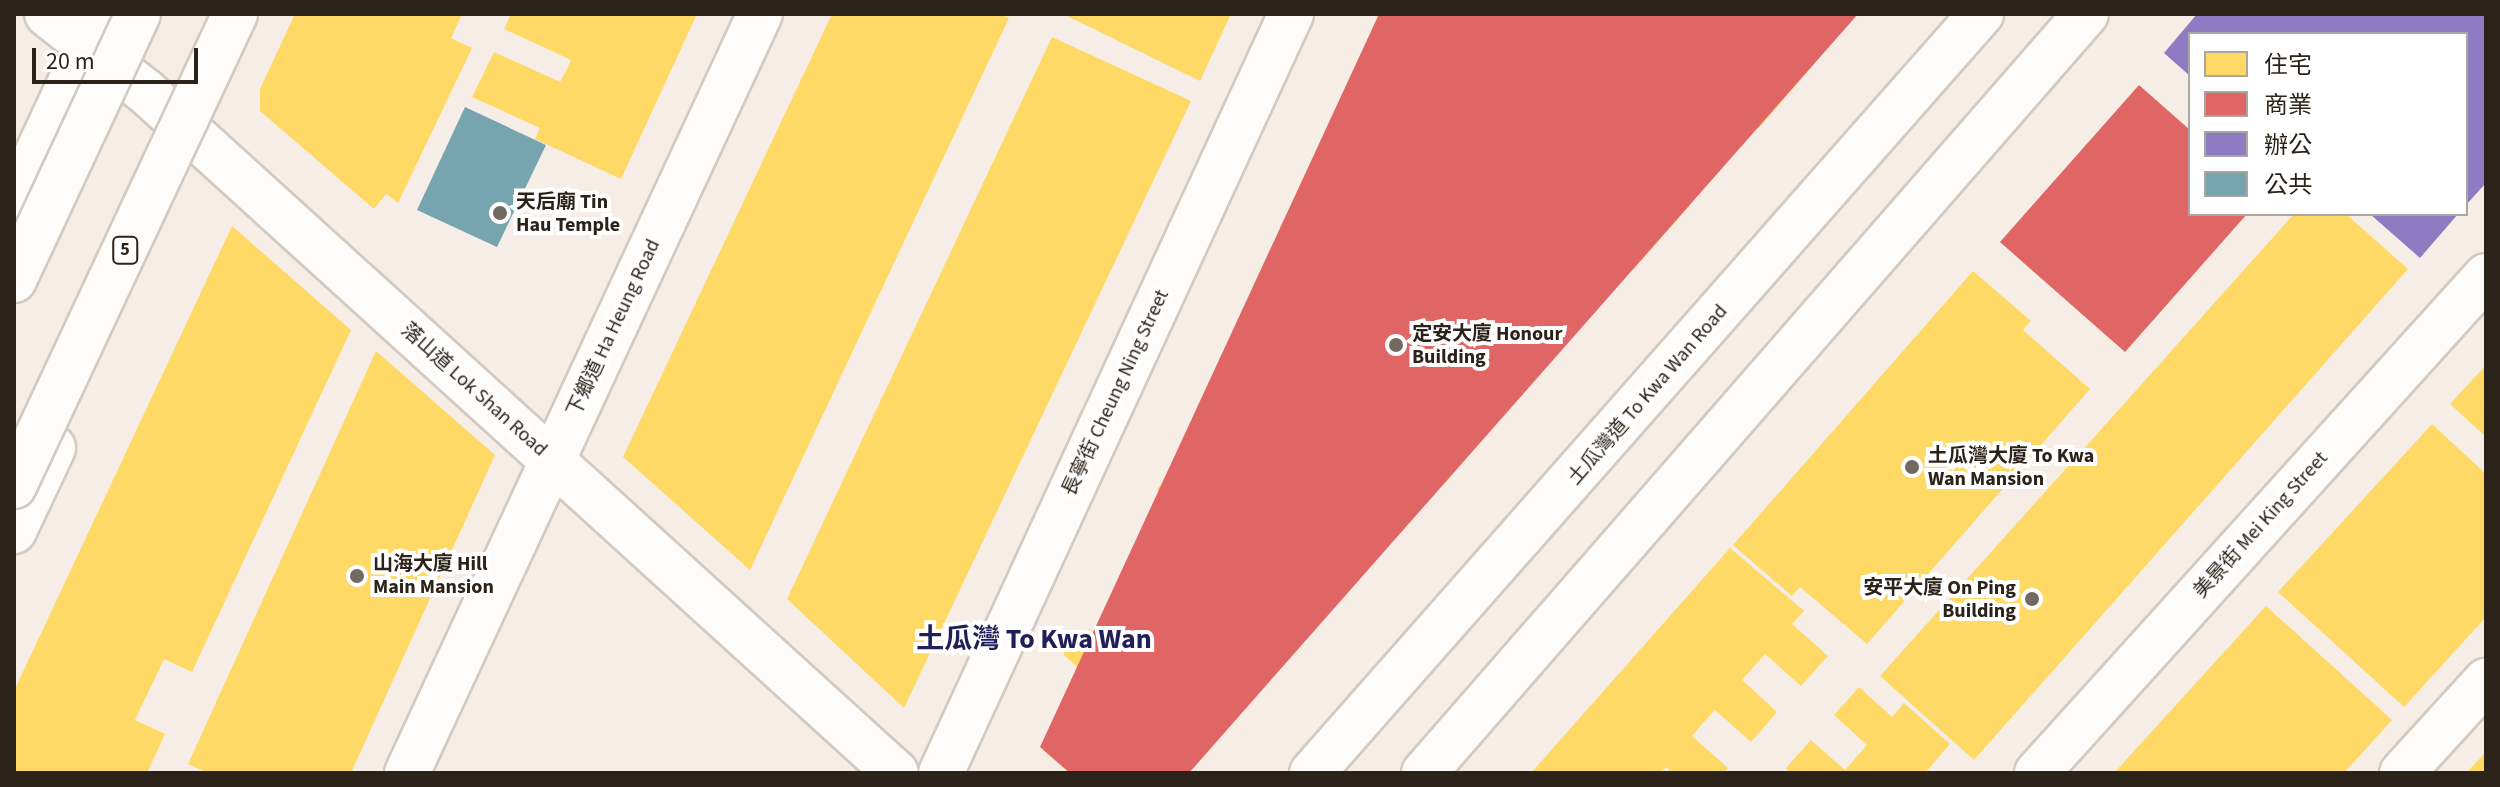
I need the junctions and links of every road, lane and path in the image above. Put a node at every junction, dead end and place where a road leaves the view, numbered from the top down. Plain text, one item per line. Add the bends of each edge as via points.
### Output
1 (47, 14) edge
2 (138, 14) edge
3 (235, 14) edge
4 (254, 14) edge
5 (760, 14) edge
6 (1291, 14) edge
7 (1981, 14) edge
8 (2086, 14) edge
9 (95, 29) edge
10 (197, 138) junction
11 (14, 203) edge
12 (2486, 276) edge
13 (14, 280) edge
14 (553, 461) junction
15 (14, 486) edge
16 (14, 531) edge
17 (2486, 681) edge
18 (2058, 766) edge
19 (407, 773) edge
20 (896, 773) edge
21 (941, 773) edge
22 (1312, 773) edge
23 (1424, 773) edge
24 (2402, 773) edge

1 - 9 main road, 落山道 Lok Shan Road
2 - 13 main road, bridge
3 - 15 main road, 5, bridge
4 - 10 main road
5 - 14 main road, 下鄉道 Ha Heung Road
6 - 21 main road, 長寧街 Cheung Ning Street
7 - 22 main road, 土瓜灣道 To Kwa Wan Road
8 - 23 main road
9 - 10 main road, 落山道 Lok Shan Road
9 - 11 main road
10 - 14 main road, 落山道 Lok Shan Road
10 - 16 main road
12 - 18 main road, 美景街 Mei King Street
14 - 19 main road, 下鄉道 Ha Heung Road
14 - 20 main road, 落山道 Lok Shan Road
17 - 24 main road

